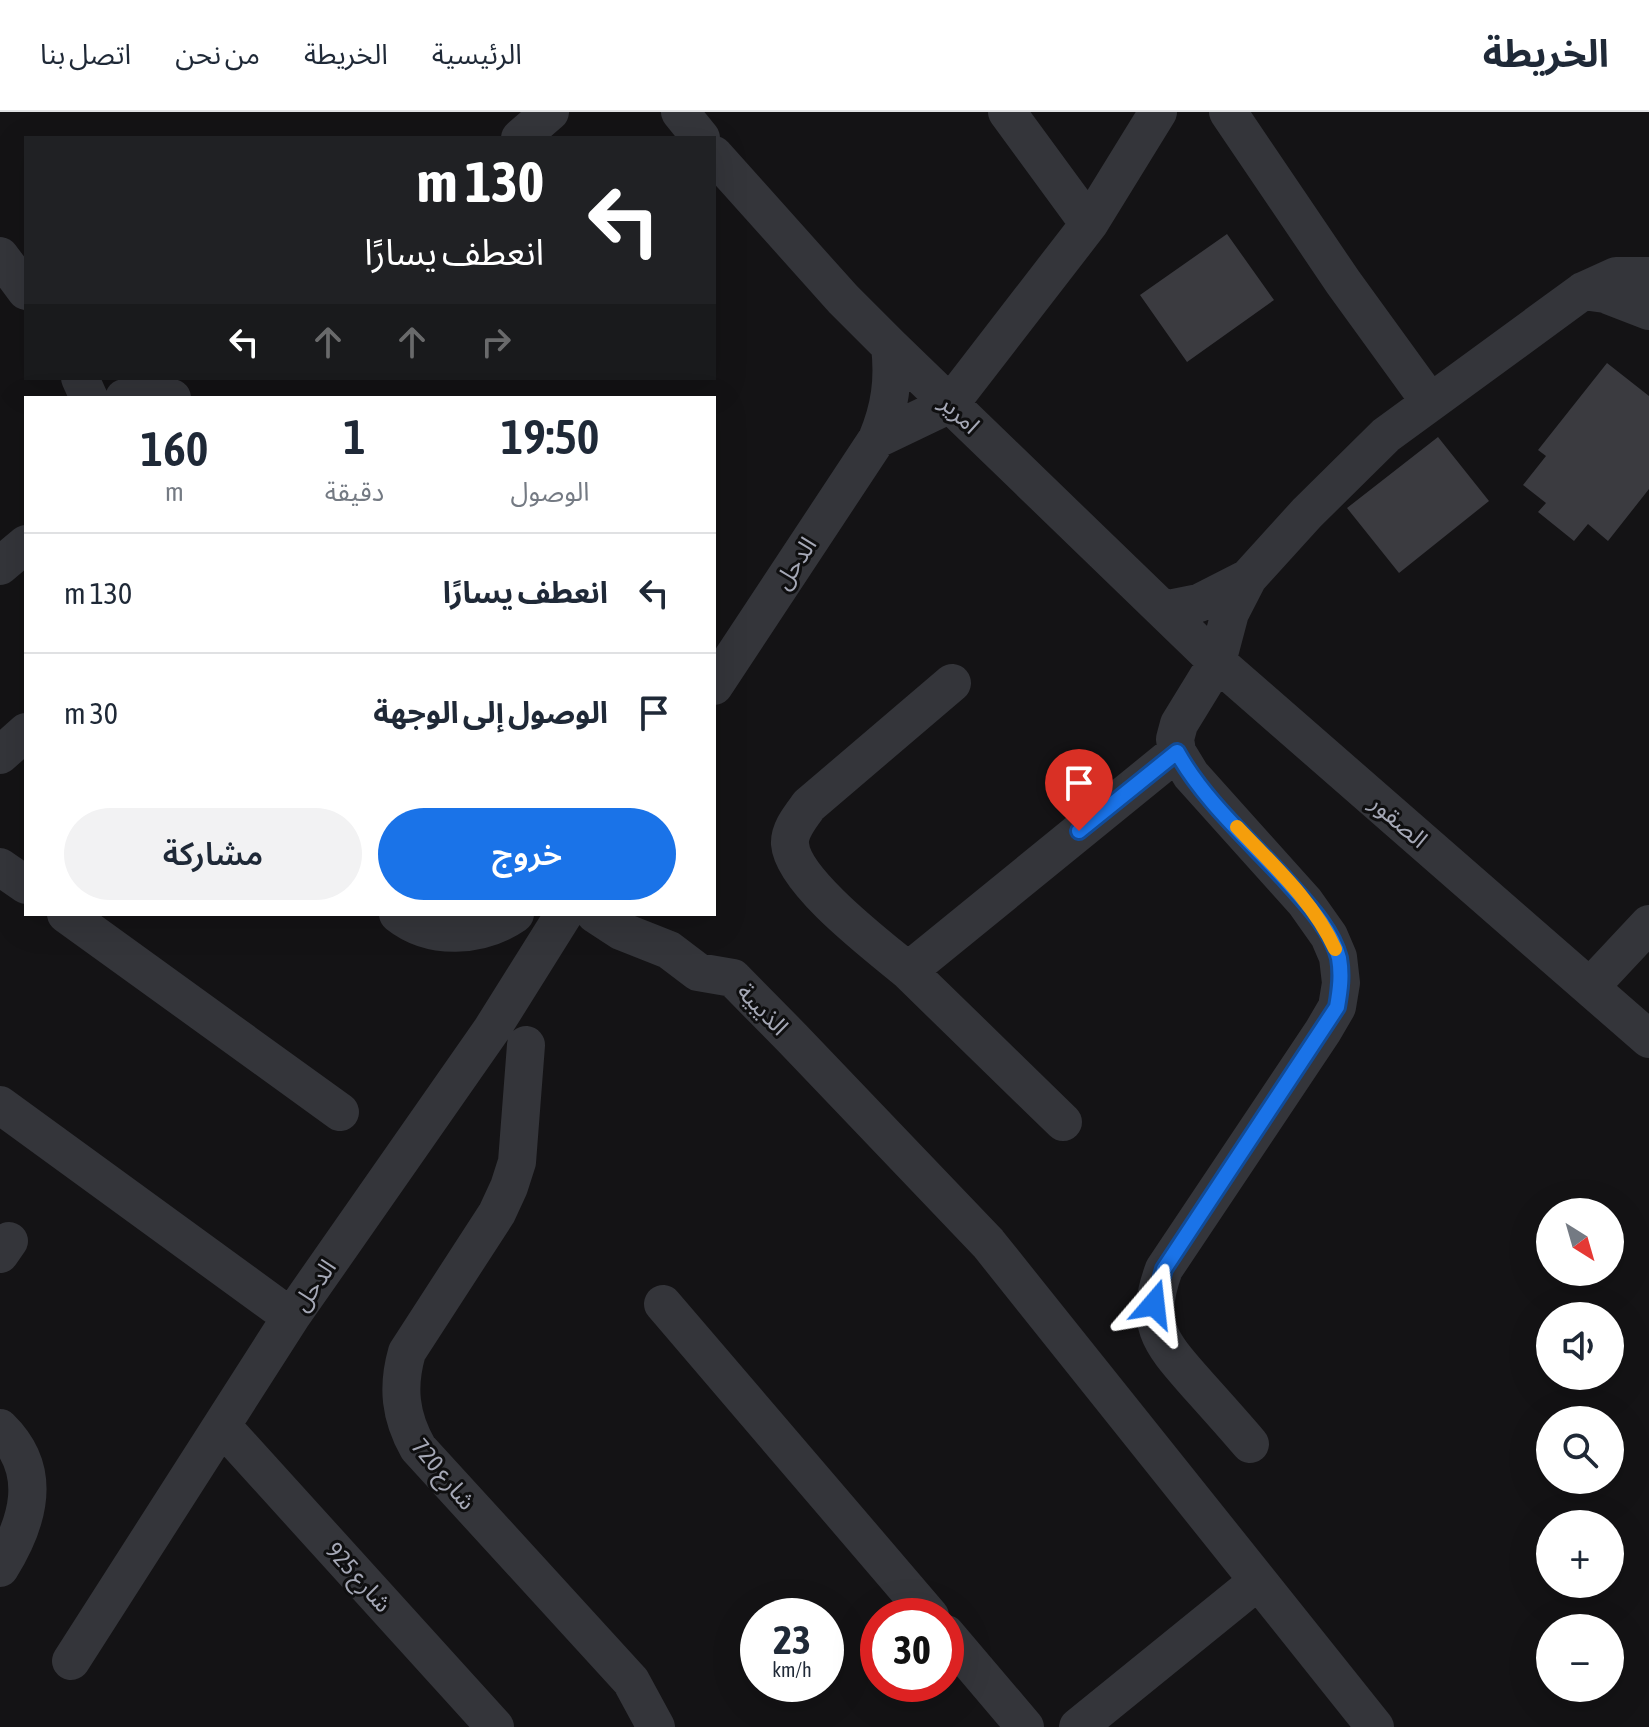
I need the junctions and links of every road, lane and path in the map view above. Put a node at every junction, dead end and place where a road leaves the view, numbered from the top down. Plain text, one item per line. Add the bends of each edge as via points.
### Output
1 (550, 112) edge
2 (680, 112) edge
3 (1007, 112) edge
4 (1158, 112) edge
5 (1228, 112) edge
6 (522, 136) edge
7 (699, 136) edge
8 (716, 157) edge
9 (1089, 224) junction
10 (0, 256) edge
11 (1649, 276) edge
12 (24, 288) edge
13 (1583, 291) junction
14 (1649, 311) edge
15 (890, 346) junction
16 (159, 390) edge
17 (133, 396) edge
18 (1430, 402) junction
19 (950, 404) junction
20 (877, 439) junction
21 (24, 546) edge
22 (0, 566) edge
23 (1248, 578) junction
24 (1164, 610) junction
25 (1217, 662) junction
26 (716, 683) edge
27 (952, 683) dead end
28 (24, 734) edge
29 (1177, 752) junction
30 (0, 755) edge
31 (0, 867) edge
32 (24, 884) edge
33 (69, 916) edge
34 (400, 916) edge
35 (512, 916) edge
36 (563, 916) edge
37 (598, 916) edge
38 (1649, 924) edge
39 (908, 971) junction
40 (1590, 987) junction
41 (1649, 1039) edge
42 (526, 1045) dead end
43 (0, 1105) edge
44 (340, 1112) dead end
45 (1063, 1122) dead end
46 (663, 1304) dead end
47 (291, 1317) junction
48 (222, 1426) junction
49 (0, 1428) edge
50 (1250, 1444) dead end
51 (0, 1568) edge
52 (1258, 1581) junction
53 (915, 1598) edge
54 (964, 1655) edge
55 (71, 1661) dead end
56 (495, 1727) edge
57 (656, 1727) edge
58 (1025, 1727) edge
59 (1078, 1727) edge
60 (1375, 1727) edge

1 - 6 street
2 - 7 street
3 - 9 street
4 - 9 street
5 - 18 street
8 - 15 street, امرير
9 - 19 street
10 - 12 street
11 - 13 street via 1616,276
13 - 14 street
13 - 18 street
15 - 19 street, امرير
15 - 20 street, الدحل via 892,385
16 - 17 street
18 - 23 street via 1341,476
19 - 20 street
19 - 24 street, امرير
20 - 26 street, الدحل
21 - 22 street
23 - 24 street via 1199,603
23 - 25 street via 1228,620
24 - 25 street, امرير
25 - 29 street via 1179,724
25 - 40 street, الصقور
27 - 39 street via 809,805 789,840 803,875
28 - 30 street
29 - 39 street
29 - 50 street via 1191,775 1320,921 1338,957 1341,983 1337,1007 1323,1031 1157,1286 1155,1318 1164,1346
31 - 32 street
33 - 44 street
34 - 35 street via 444,933 470,932
36 - 47 street, الدحل via 492,1029
37 - 52 street, الذيبية via 669,950 698,972 733,978 988,1243
38 - 40 street
39 - 45 street
40 - 41 street, الصقور
42 - 57 street, شارع 720 via 518,1151 509,1187 407,1352 401,1372 402,1411 418,1448 631,1681
43 - 47 street
46 - 53 street
47 - 48 street, الدحل
48 - 55 street, الدحل
48 - 56 street, شارع 925
49 - 51 street via 18,1453 28,1490 22,1528
52 - 59 street
52 - 60 street, الذيبية
54 - 58 street

